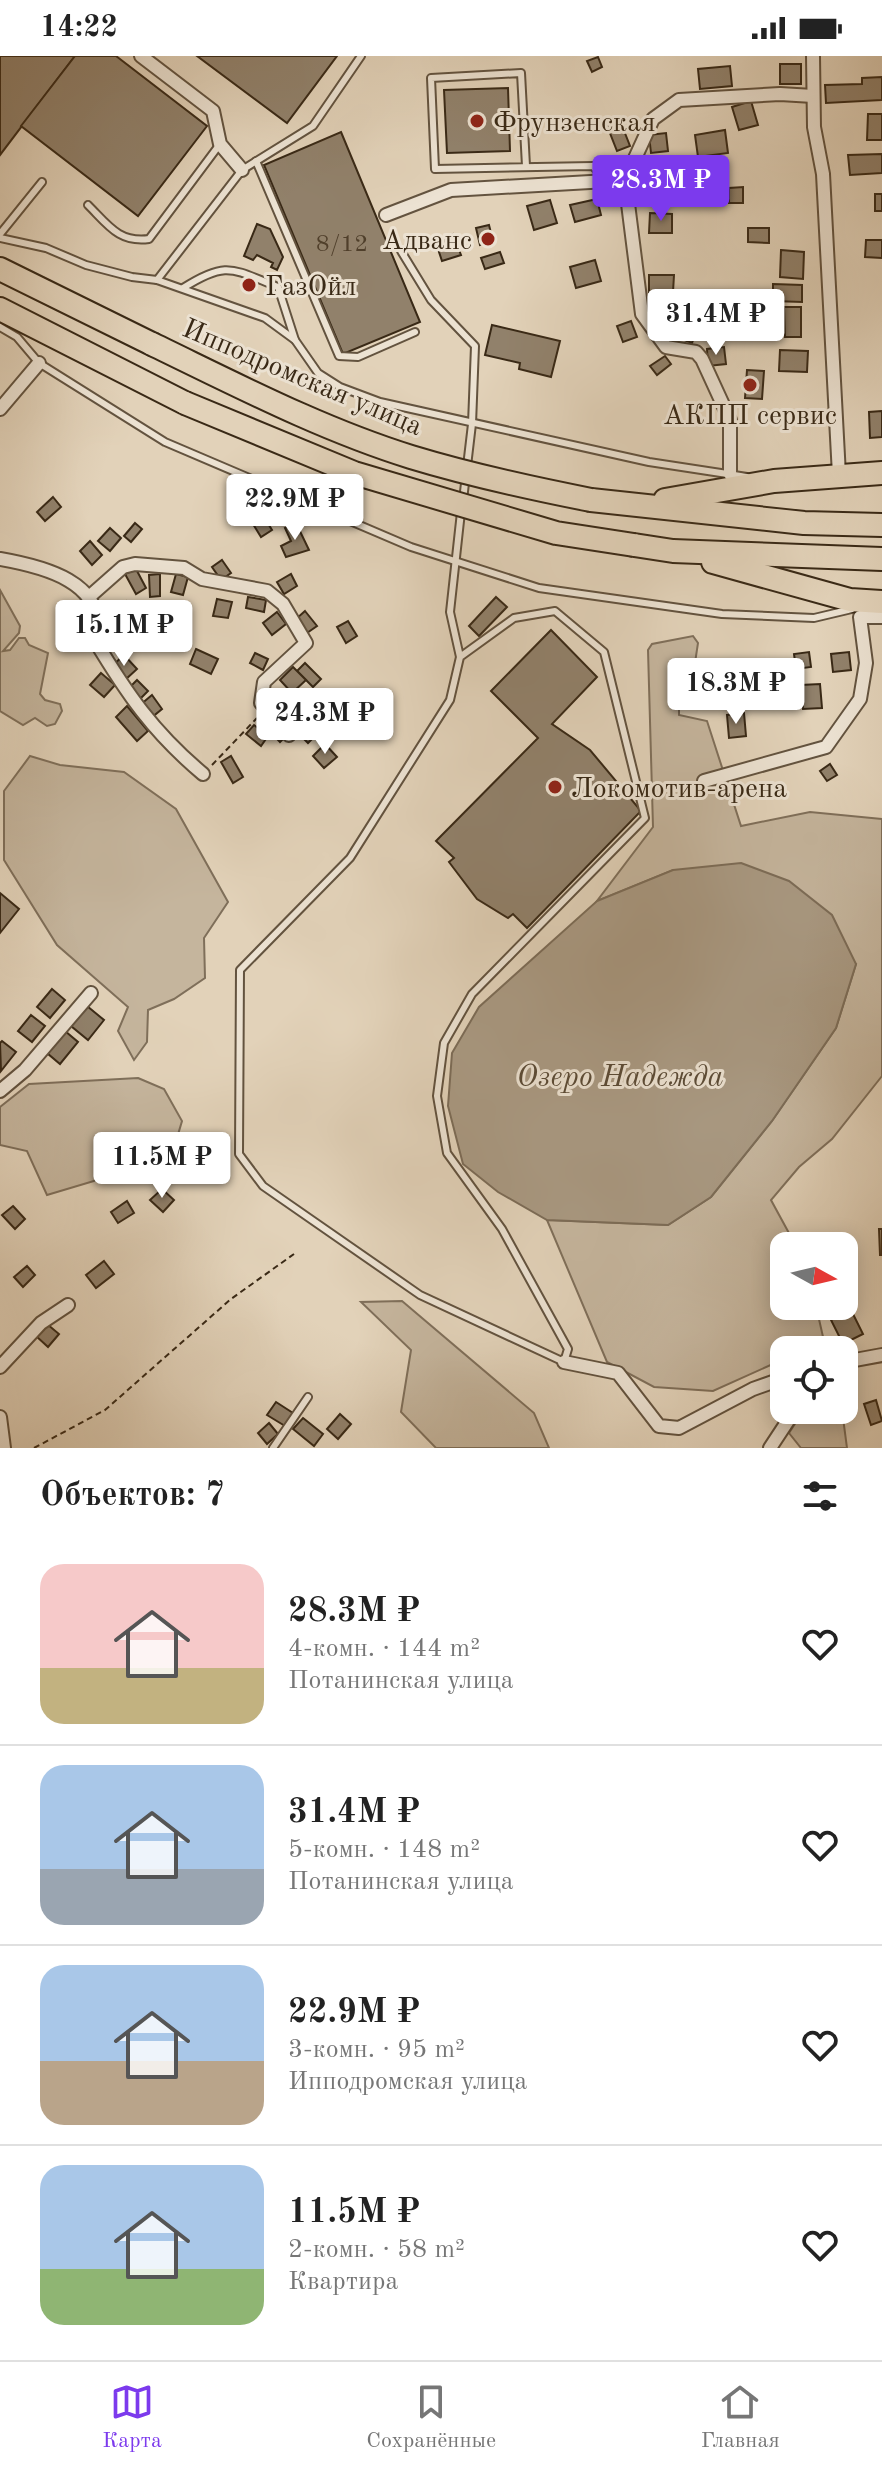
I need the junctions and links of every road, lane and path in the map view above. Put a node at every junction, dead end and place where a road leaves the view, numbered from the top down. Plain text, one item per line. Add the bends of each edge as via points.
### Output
1 (141, 56) edge
2 (361, 56) edge
3 (813, 56) edge
4 (813, 96) junction
5 (220, 144) junction
6 (256, 161) junction
7 (526, 166) junction
8 (242, 170) junction
9 (605, 180) junction
10 (625, 180) junction
11 (42, 182) dead end
12 (88, 205) dead end
13 (386, 215) dead end
14 (0, 236) edge
15 (401, 251) dead end
16 (0, 269) edge
17 (157, 280) junction
18 (183, 288) junction
19 (0, 309) edge
20 (0, 327) edge
21 (415, 332) dead end
22 (295, 340) junction
23 (39, 363) junction
24 (0, 409) edge
25 (472, 424) junction
26 (882, 473) edge
27 (730, 474) junction
28 (839, 475) junction
29 (774, 481) junction
30 (626, 505) junction
31 (882, 525) edge
32 (673, 551) junction
33 (0, 559) edge
34 (882, 559) edge
35 (455, 560) junction
36 (89, 597) junction
37 (882, 602) edge
38 (882, 617) edge
39 (460, 657) junction
40 (266, 708) junction
41 (289, 735) dead end
42 (203, 774) joint
43 (704, 781) dead end
44 (91, 993) dead end
45 (0, 1091) edge
46 (294, 1254) dead end
47 (68, 1305) dead end
48 (882, 1355) edge
49 (858, 1360) edge
50 (564, 1362) junction
51 (0, 1367) edge
52 (770, 1383) edge
53 (308, 1397) dead end
54 (0, 1417) edge
55 (786, 1424) edge
56 (4, 1448) edge
57 (34, 1448) edge
58 (273, 1448) edge
59 (770, 1448) edge

1 - 5 street via 213,111
2 - 6 lane via 313,126
3 - 4 street
4 - 10 street via 679,100 653,119
4 - 28 street via 823,174
5 - 8 street
5 - 12 lane via 149,239 131,242 120,237
6 - 8 lane
6 - 21 lane via 339,356 358,357
7 - 7 lane via 521,73 431,78 435,169
7 - 9 lane via 593,166
8 - 17 lane
9 - 10 street
9 - 13 street via 451,190
10 - 27 street via 642,314 666,347 696,352 702,359 730,420
11 - 14 lane
14 - 17 lane via 101,269
15 - 25 lane via 431,300 475,346
16 - 30 highway, Ипподромская улица, bridge via 253,394 357,438 462,471
17 - 18 lane
18 - 22 lane via 265,318
18 - 22 lane via 211,271 231,269 278,287
19 - 32 highway, bridge via 185,403 354,473 556,533
20 - 23 lane via 17,337
22 - 25 lane via 318,373 340,387
23 - 24 street
23 - 35 lane via 165,442 361,527
25 - 27 lane
25 - 35 lane
26 - 28 highway
27 - 29 lane
28 - 29 highway
29 - 30 highway
30 - 31 highway, Ипподромская улица via 804,523
32 - 34 highway
32 - 37 highway via 850,600
33 - 36 street via 47,568
35 - 37 lane via 539,588 722,614 814,618
35 - 39 lane via 450,612
36 - 40 street via 123,567 135,564 184,568 202,579 267,591 283,604 306,643 264,682 261,703
36 - 42 street via 98,625 94,639 127,694 164,741
38 - 43 street via 860,617 866,663 860,699 826,747
39 - 50 lane via 450,700 350,858 240,970 239,1154 263,1186 420,1295
39 - 50 lane via 514,618 555,611 604,652 645,818 472,994 444,1043 437,1096 447,1153 502,1229 568,1349
40 - 41 street
40 - 42 path
44 - 45 street via 25,1070
46 - 57 path via 231,1299 105,1410
47 - 51 street via 41,1323
48 - 49 street
50 - 52 street via 618,1373 659,1426 679,1428
53 - 58 lane
54 - 56 street
55 - 59 street

